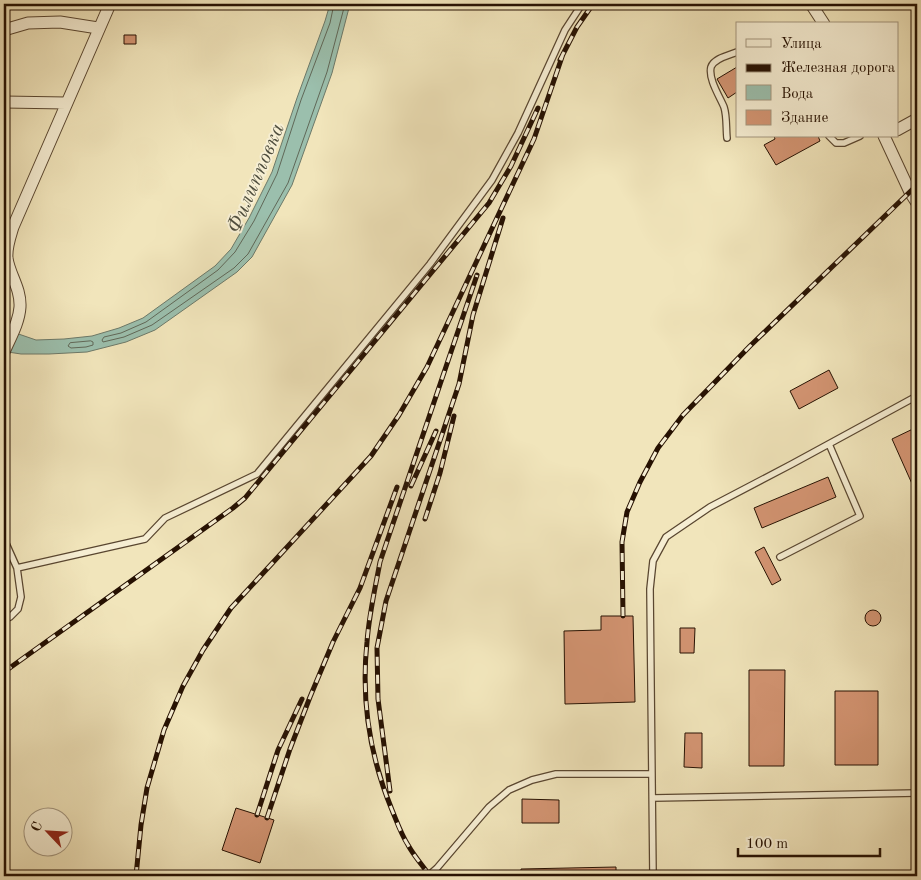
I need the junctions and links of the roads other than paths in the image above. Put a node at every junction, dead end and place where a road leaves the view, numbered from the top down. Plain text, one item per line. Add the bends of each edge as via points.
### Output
1 (110, 4) edge
2 (582, 4) edge
3 (811, 4) edge
4 (823, 22) edge
5 (98, 28) junction
6 (4, 30) edge
7 (736, 52) edge
8 (4, 102) edge
9 (66, 103) junction
10 (917, 119) edge
11 (898, 129) edge
12 (727, 138) dead end
13 (831, 138) edge
14 (855, 138) edge
15 (885, 138) edge
16 (917, 203) edge
17 (6, 259) edge
18 (4, 352) edge
19 (917, 396) edge
20 (829, 444) junction
21 (4, 539) edge
22 (780, 557) dead end
23 (17, 568) junction
24 (4, 620) edge
25 (652, 774) junction
26 (917, 793) edge
27 (653, 798) junction
28 (428, 876) edge
29 (654, 876) edge

1 - 5 street
2 - 23 lane via 565,30 518,133 492,180 430,264 257,474 165,518 145,540
3 - 4 street
5 - 6 street via 60,22 28,23
5 - 9 street
7 - 12 lane via 715,61 711,68 712,80 725,109
8 - 9 street
9 - 17 street via 13,227
10 - 11 street
13 - 14 lane via 836,143 844,143
15 - 16 street
17 - 18 street via 20,307
19 - 20 lane
20 - 22 lane via 860,516
20 - 25 lane via 710,507 666,537 653,561 650,589
21 - 23 lane
23 - 24 lane via 21,597 18,608
25 - 27 lane
25 - 28 lane via 556,774 509,790 489,807
26 - 27 lane
27 - 29 lane

